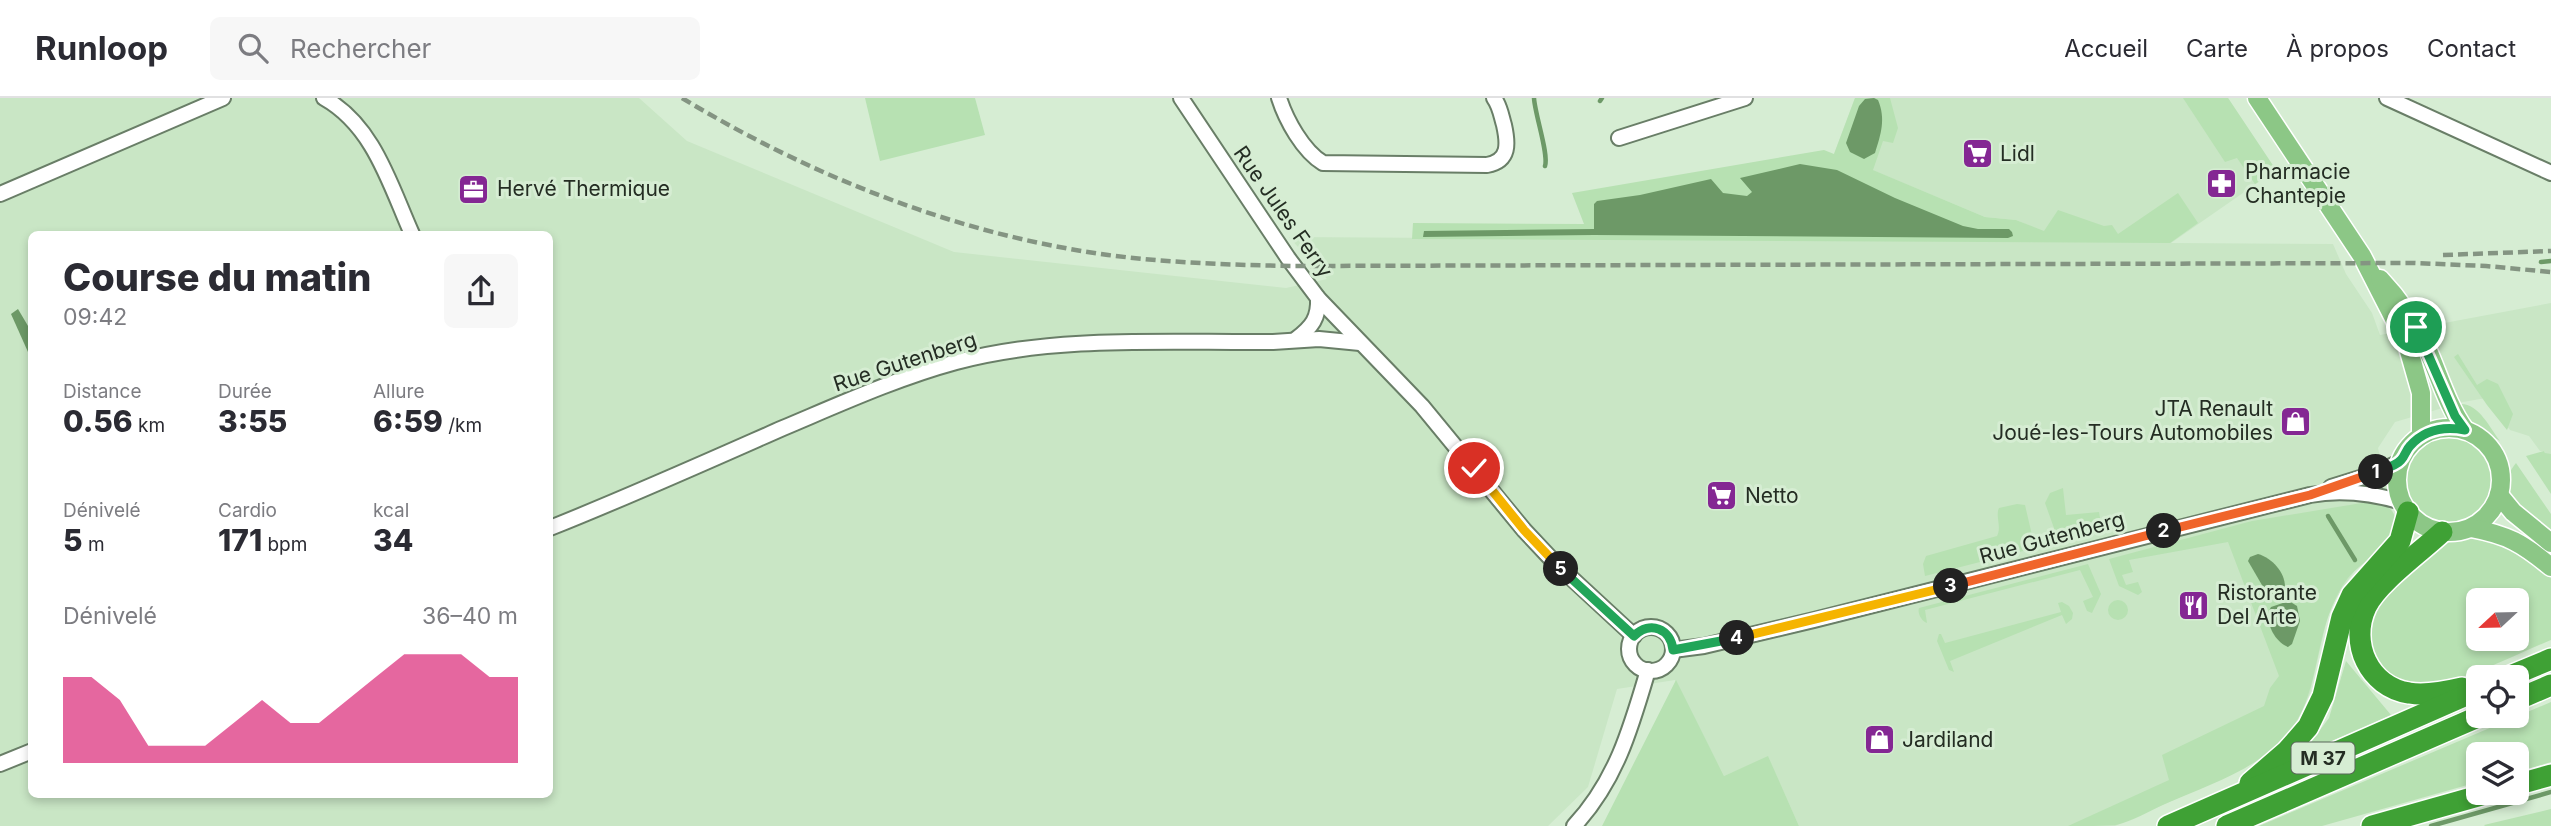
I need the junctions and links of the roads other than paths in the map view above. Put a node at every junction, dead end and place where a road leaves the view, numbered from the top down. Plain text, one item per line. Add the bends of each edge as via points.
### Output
1 (223, 98) edge
2 (324, 98) edge
3 (1181, 98) edge
4 (1279, 98) edge
5 (1494, 98) edge
6 (1745, 98) edge
7 (2257, 98) edge
8 (2387, 98) edge
9 (1619, 138) dead end
10 (2551, 173) edge
11 (0, 194) edge
12 (411, 231) edge
13 (2366, 263) junction
14 (1318, 298) junction
15 (1296, 338) junction
16 (1360, 343) junction
17 (2465, 430) junction
18 (2421, 436) junction
19 (2400, 461) junction
20 (2310, 495) junction
21 (2500, 495) junction
22 (2405, 507) junction
23 (553, 527) edge
24 (2471, 528) junction
25 (2442, 532) junction
26 (2551, 544) edge
27 (2551, 567) edge
28 (1634, 636) junction
29 (1673, 650) junction
30 (2551, 659) edge
31 (2529, 668) edge
32 (1648, 670) junction
33 (2551, 685) edge
34 (2466, 687) edge
35 (2529, 694) edge
36 (2466, 695) edge
37 (2466, 722) edge
38 (28, 753) edge
39 (0, 764) edge
40 (2551, 775) edge
41 (2529, 781) edge
42 (2242, 793) junction
43 (2466, 800) edge
44 (1574, 826) edge
45 (2168, 826) edge
46 (2227, 826) edge
47 (2372, 826) edge

1 - 11 street
2 - 12 street via 346,113 370,141
3 - 14 street, Rue Jules Ferry
4 - 5 street via 1290,123 1311,154 1323,163 1487,165 1499,161 1507,150
6 - 9 street
7 - 13 main road
8 - 10 street
13 - 17 main road via 2395,294 2416,327
13 - 18 main road via 2411,355 2421,393
14 - 15 street via 1315,320
14 - 16 street, Rue Jules Ferry
15 - 16 street, Rue Gutenberg
15 - 23 street, Rue Gutenberg via 1032,348 958,362 834,406
16 - 28 street via 1422,406 1524,530
17 - 18 main road via 2435,429
17 - 21 main road via 2480,437 2496,456 2502,479
18 - 19 main road
19 - 20 street
19 - 22 main road via 2397,478
20 - 22 street, Rue Gutenberg via 2360,492
20 - 29 street, Rue Gutenberg via 1814,620
21 - 24 main road via 2484,520
21 - 26 main road
22 - 25 main road via 2429,528
22 - 42 highway, M 37 via 2400,541 2352,595 2342,617 2323,696 2308,727
24 - 25 main road
24 - 27 main road via 2503,534
25 - 34 highway via 2376,592 2366,606 2359,639 2371,671 2394,690 2428,694
28 - 29 street via 1645,628 1659,628 1670,637
28 - 32 street via 1631,657
29 - 32 street via 1665,666
30 - 31 highway
32 - 44 street via 1616,768
33 - 35 highway
36 - 42 highway, M 37
37 - 46 highway, M 37
38 - 39 street
40 - 41 highway
42 - 45 highway, M 37
43 - 47 highway

